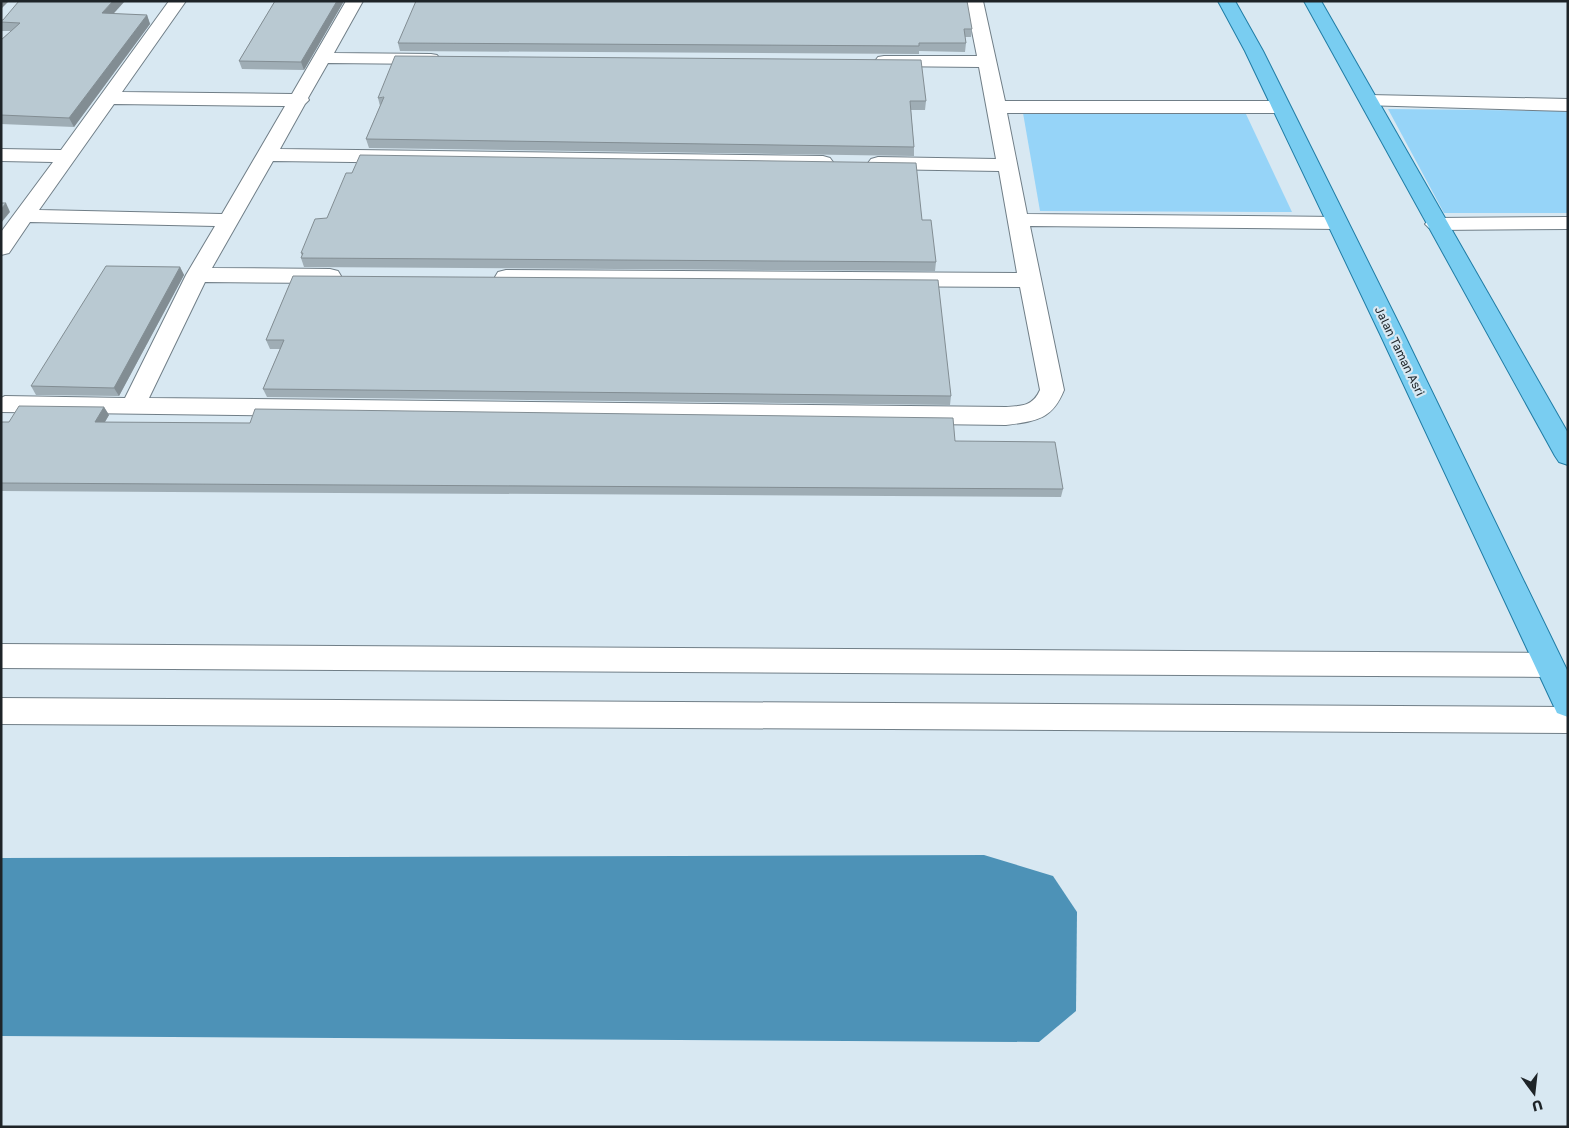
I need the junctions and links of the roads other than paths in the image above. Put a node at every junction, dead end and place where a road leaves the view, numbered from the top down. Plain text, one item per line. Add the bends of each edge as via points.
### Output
1 (178, 1) edge
2 (355, 1) edge
3 (974, 1) edge
4 (1312, 1) edge
5 (1330, 1) edge
6 (1218, 4) edge
7 (1339, 49) junction
8 (323, 58) junction
9 (452, 59) edge
10 (868, 61) edge
11 (988, 62) junction
12 (108, 98) junction
13 (300, 100) junction
14 (1369, 101) junction
15 (1568, 104) edge
16 (1280, 106) junction
17 (996, 107) junction
18 (1, 155) edge
19 (267, 155) junction
20 (66, 156) junction
21 (1008, 165) junction
22 (25, 216) junction
23 (228, 220) junction
24 (1019, 220) junction
25 (1337, 223) junction
26 (1568, 223) edge
27 (1436, 224) junction
28 (1, 248) edge
29 (197, 276) junction
30 (355, 276) edge
31 (484, 277) edge
32 (1028, 280) junction
33 (4, 405) dead end
34 (133, 406) junction
35 (1568, 456) edge
36 (1, 656) edge
37 (1548, 665) junction
38 (1568, 704) edge
39 (1, 711) edge
40 (1568, 720) edge

1 - 12 street
2 - 8 street
3 - 11 street
4 - 7 main road
5 - 7 main road
6 - 16 main road, Jalan Taman Asri via 1254,51
7 - 14 main road
8 - 9 street
8 - 13 street
10 - 11 street
11 - 17 street
12 - 13 street
12 - 20 street
13 - 19 street
14 - 15 street
14 - 27 main road
16 - 17 street
16 - 25 main road, Jalan Taman Asri
17 - 21 street
18 - 20 street
19 - 21 street
19 - 23 street
20 - 22 street
21 - 24 street
22 - 23 street
22 - 28 street
23 - 29 street
24 - 25 street
24 - 32 street
25 - 37 main road, Jalan Taman Asri
26 - 27 street
27 - 35 main road
29 - 30 street
29 - 34 street
31 - 32 street
32 - 34 street via 1052,390 1048,403 1036,413 1006,416
33 - 34 street
36 - 37 street
37 - 38 main road, Jalan Taman Asri
39 - 40 street

